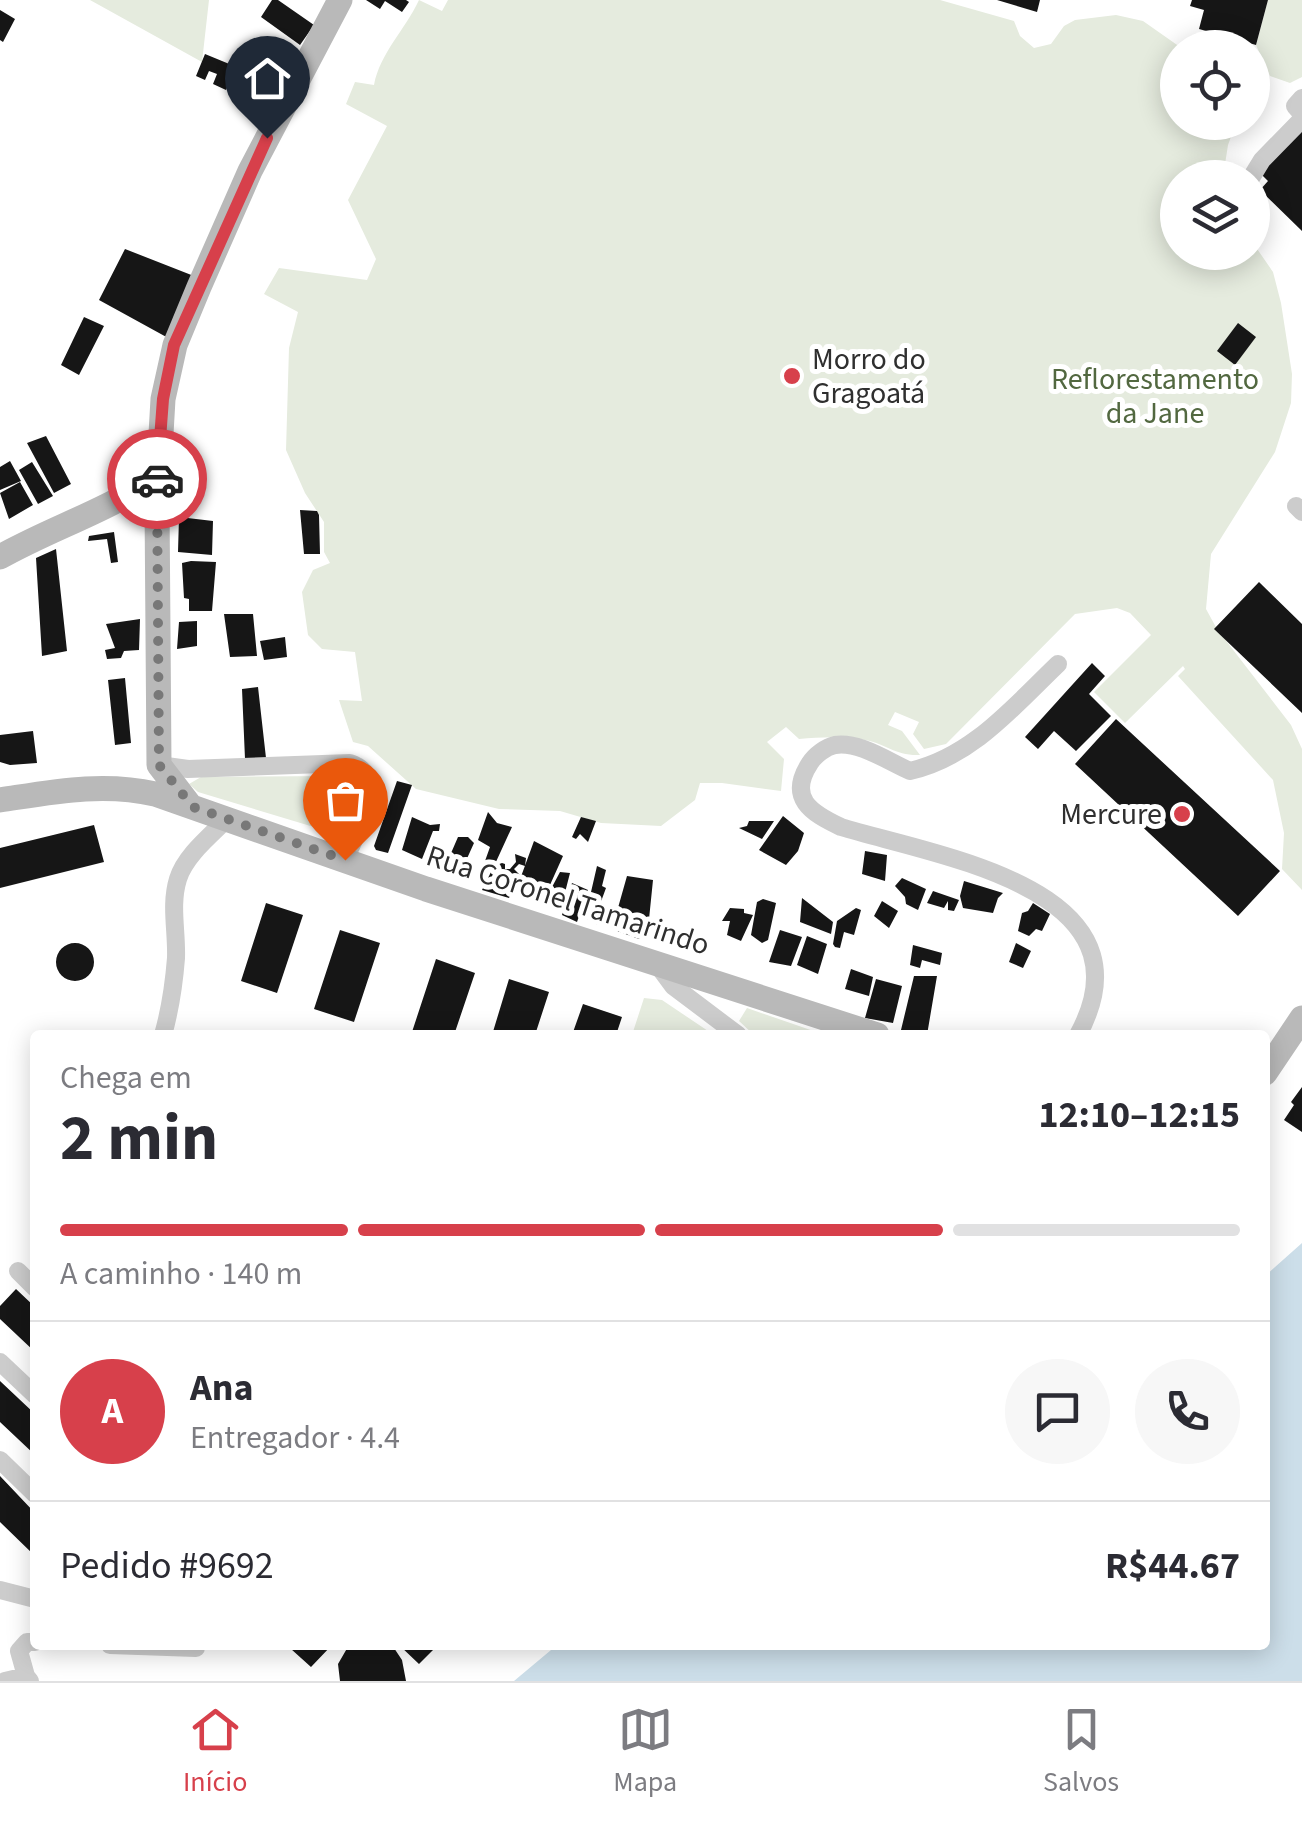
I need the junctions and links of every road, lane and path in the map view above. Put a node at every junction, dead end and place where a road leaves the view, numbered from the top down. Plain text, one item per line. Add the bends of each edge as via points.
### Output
1 (340, 0) edge
2 (1296, 106) edge
3 (1262, 160) edge
4 (150, 490) junction
5 (0, 556) edge
6 (1058, 664) dead end
7 (159, 765) junction
8 (125, 787) junction
9 (0, 800) edge
10 (193, 807) junction
11 (227, 819) junction
12 (345, 860) junction
13 (656, 963) junction
14 (1302, 1018) edge
15 (164, 1030) edge
16 (731, 1030) edge
17 (862, 1030) edge
18 (1080, 1030) edge
19 (1270, 1066) edge
20 (18, 1272) dead end
21 (30, 1283) edge
22 (0, 1362) edge
23 (30, 1390) edge
24 (0, 1460) edge
25 (30, 1489) edge
26 (0, 1590) edge
27 (30, 1598) edge
28 (30, 1642) edge
29 (28, 1679) edge
30 (6, 1681) edge

1 - 4 street via 250,171 174,345
2 - 3 street
4 - 5 street
4 - 7 street
6 - 18 street via 952,758 910,771 837,745 812,759 799,792 823,819 1022,884 1062,908 1093,954 1096,990
7 - 8 street
7 - 10 street
7 - 12 street via 188,770 350,763 368,772 372,782
8 - 9 street
8 - 10 street, Rua Coronel Tamarindo
10 - 11 street, Rua Coronel Tamarindo
11 - 12 street, Rua Coronel Tamarindo
11 - 15 street via 178,877 176,957
12 - 13 street, Rua Coronel Tamarindo
13 - 16 street via 673,986
13 - 17 street, Rua Coronel Tamarindo
14 - 19 street
20 - 21 street
22 - 23 street
24 - 25 street
26 - 27 street
28 - 29 street via 20,1651
29 - 30 street

